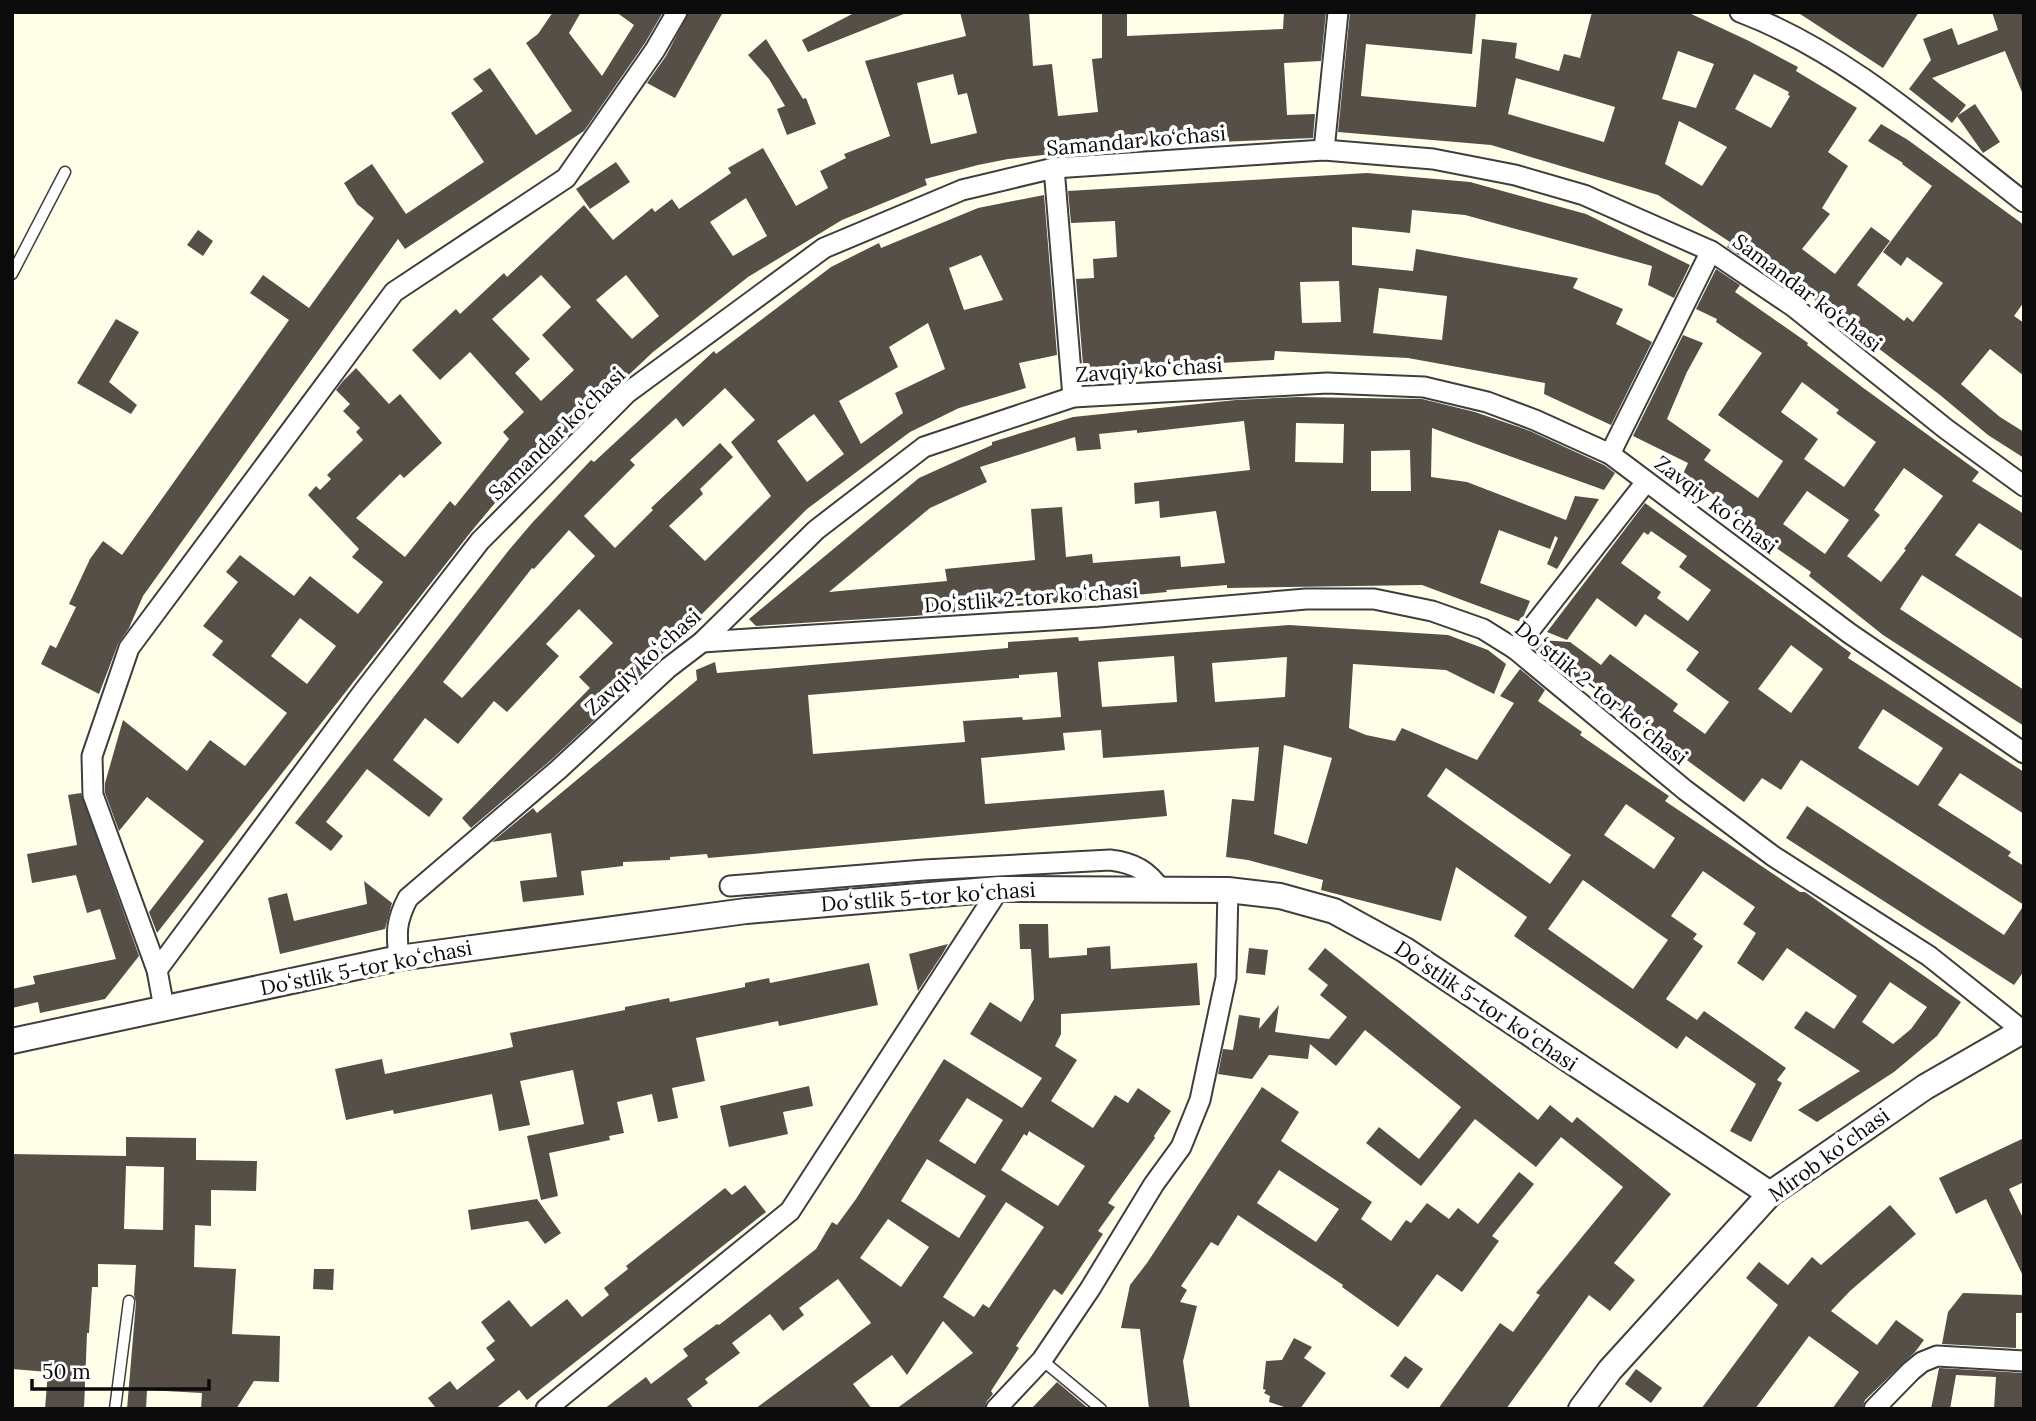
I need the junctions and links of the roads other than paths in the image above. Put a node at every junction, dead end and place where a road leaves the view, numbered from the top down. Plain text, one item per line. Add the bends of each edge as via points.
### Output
1 (677, 12) edge
2 (1338, 12) edge
3 (1740, 12) edge
4 (1324, 150) junction
5 (1054, 168) junction
6 (65, 172) dead end
7 (2024, 202) edge
8 (1711, 251) junction
9 (12, 274) edge
10 (1073, 397) junction
11 (1610, 454) junction
12 (1646, 482) junction
13 (2024, 486) edge
14 (702, 642) junction
15 (1515, 649) junction
16 (2024, 753) edge
17 (730, 886) dead end
18 (999, 890) junction
19 (1228, 890) junction
20 (1162, 891) junction
21 (400, 957) junction
22 (157, 970) junction
23 (164, 1008) junction
24 (2024, 1031) edge
25 (12, 1041) edge
26 (1770, 1194) junction
27 (129, 1301) dead end
28 (1042, 1360) junction
29 (2024, 1361) edge
30 (115, 1409) edge
31 (546, 1409) edge
32 (996, 1409) edge
33 (1101, 1409) edge
34 (1581, 1409) edge
35 (1874, 1409) edge

1 - 22 street via 566,178 394,292 129,648 92,756 93,795
2 - 4 street
3 - 7 street via 1821,51
4 - 5 street, Samandar ko‘chasi
4 - 8 street, Samandar ko‘chasi via 1433,159 1515,175 1584,195
5 - 10 street
5 - 22 street, Samandar ko‘chasi via 962,190 824,247 627,393 480,541
6 - 9 lane
8 - 11 street
8 - 13 street, Samandar ko‘chasi via 1794,307
10 - 11 street, Zavqiy koʻchasi via 1327,383 1424,387 1487,402
10 - 14 street, Zavqiy koʻchasi via 925,447 816,530
11 - 12 street, Zavqiy koʻchasi
12 - 15 street
12 - 16 street, Zavqiy koʻchasi via 1849,633
14 - 15 street, Doʻstlik 2-tor koʻchasi via 1306,599 1374,599 1432,611 1483,629
14 - 21 street, Zavqiy koʻchasi via 408,898 396,935
15 - 24 street, Doʻstlik 2-tor koʻchasi via 1751,840 1928,956
17 - 20 street via 1110,860 1140,867
18 - 20 street, Doʻstlik 5-tor koʻchasi
18 - 21 street, Doʻstlik 5-tor koʻchasi via 746,911
18 - 31 street via 790,1211
19 - 20 street, Doʻstlik 5-tor koʻchasi
19 - 26 street, Doʻstlik 5-tor koʻchasi via 1280,896 1334,911 1405,950
19 - 28 street via 1226,978 1200,1100 1181,1147
21 - 23 street, Doʻstlik 5-tor koʻchasi
22 - 23 street
23 - 25 street, Doʻstlik 5-tor koʻchasi
24 - 26 street, Mirob koʻchasi via 1925,1087
26 - 34 street, Mirob koʻchasi via 1610,1370
27 - 30 lane
28 - 32 street
28 - 33 lane
29 - 35 street via 1937,1356 1911,1371

